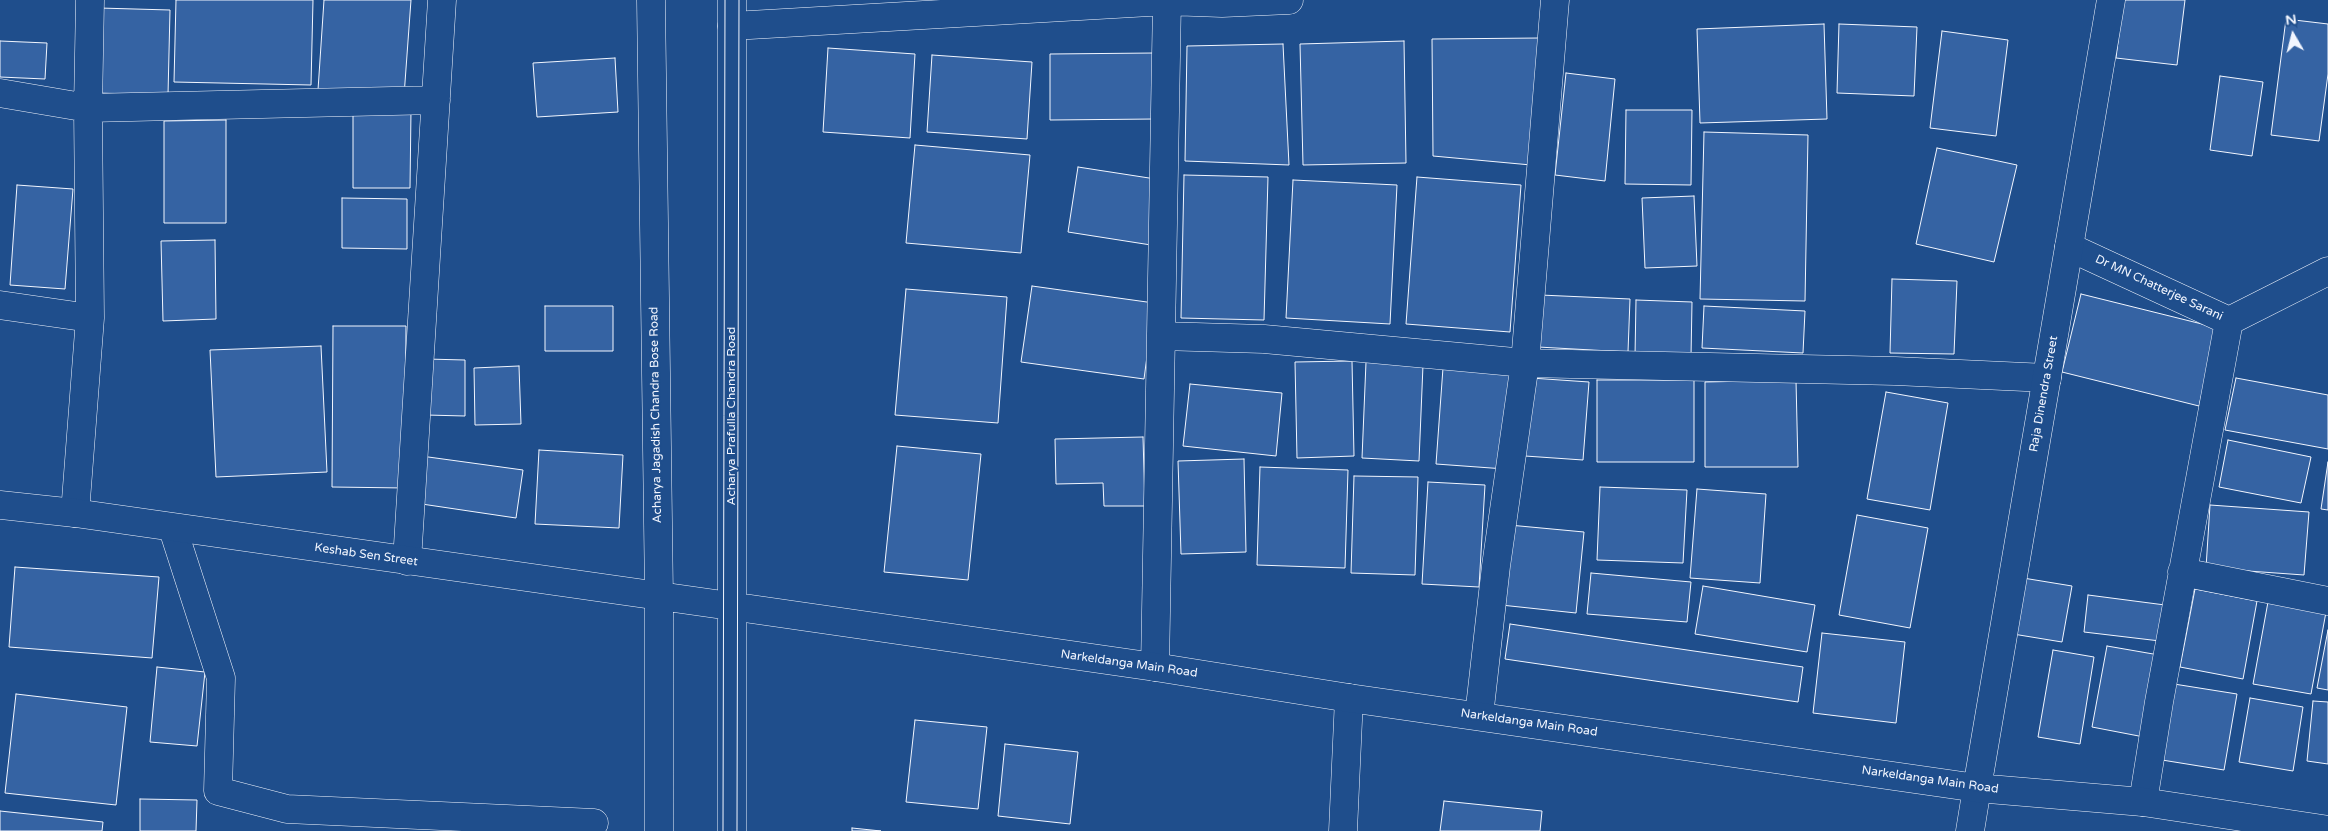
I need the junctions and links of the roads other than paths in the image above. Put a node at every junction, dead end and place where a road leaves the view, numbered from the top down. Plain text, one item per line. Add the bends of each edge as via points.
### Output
1 (90, 0) edge
2 (442, 0) edge
3 (651, 0) edge
4 (1289, 0) edge
5 (1555, 0) edge
6 (2112, 0) edge
7 (1167, 1) edge
8 (732, 13) edge
9 (0, 94) edge
10 (436, 100) junction
11 (88, 108) junction
12 (2069, 247) junction
13 (2328, 271) edge
14 (0, 305) edge
15 (90, 318) junction
16 (2229, 321) junction
17 (1161, 336) junction
18 (1525, 363) junction
19 (2047, 378) junction
20 (0, 510) edge
21 (75, 513) junction
22 (174, 529) junction
23 (407, 561) junction
24 (2182, 572) junction
25 (659, 596) junction
26 (2328, 601) edge
27 (732, 606) junction
28 (1155, 667) junction
29 (1349, 698) junction
30 (1479, 716) junction
31 (1976, 788) junction
32 (2143, 802) junction
33 (287, 820) edge
34 (594, 823) dead end
35 (2328, 830) edge
36 (659, 831) edge
37 (732, 831) edge
38 (1343, 831) edge
39 (1970, 831) edge

1 - 11 main road
2 - 10 main road
3 - 25 main road, Acharya Jagadish Chandra Bose Road
4 - 7 main road
5 - 18 main road
6 - 12 main road, Raja Dinendra Street
7 - 8 main road
7 - 17 main road
8 - 27 main road, Acharya Prafulla Chandra Road
9 - 11 main road
10 - 11 main road
10 - 23 main road
11 - 15 main road
12 - 16 main road, Dr MN Chatterjee Sarani
12 - 19 main road, Raja Dinendra Street
13 - 16 main road, Dr MN Chatterjee Sarani
14 - 15 main road
15 - 21 main road
16 - 24 main road
17 - 18 main road via 1264,339
17 - 28 main road
18 - 19 main road via 1895,371
18 - 30 main road via 1496,566
19 - 31 main road, Raja Dinendra Street
20 - 21 main road, Keshab Sen Street
21 - 22 main road, Keshab Sen Street
22 - 23 main road, Keshab Sen Street
22 - 33 main road via 221,678 218,791
23 - 25 main road, Keshab Sen Street
24 - 26 main road
24 - 32 main road
25 - 27 main road, Keshab Sen Street
25 - 36 main road, Acharya Jagadish Chandra Bose Road
27 - 28 main road, Narkeldanga Main Road
27 - 37 main road, Acharya Prafulla Chandra Road
28 - 29 main road, Narkeldanga Main Road
29 - 30 main road, Narkeldanga Main Road
29 - 38 main road
30 - 31 main road, Narkeldanga Main Road
31 - 32 main road, Narkeldanga Main Road
31 - 39 main road, Raja Dinendra Street
32 - 35 main road, Narkeldanga Main Road
33 - 34 main road

